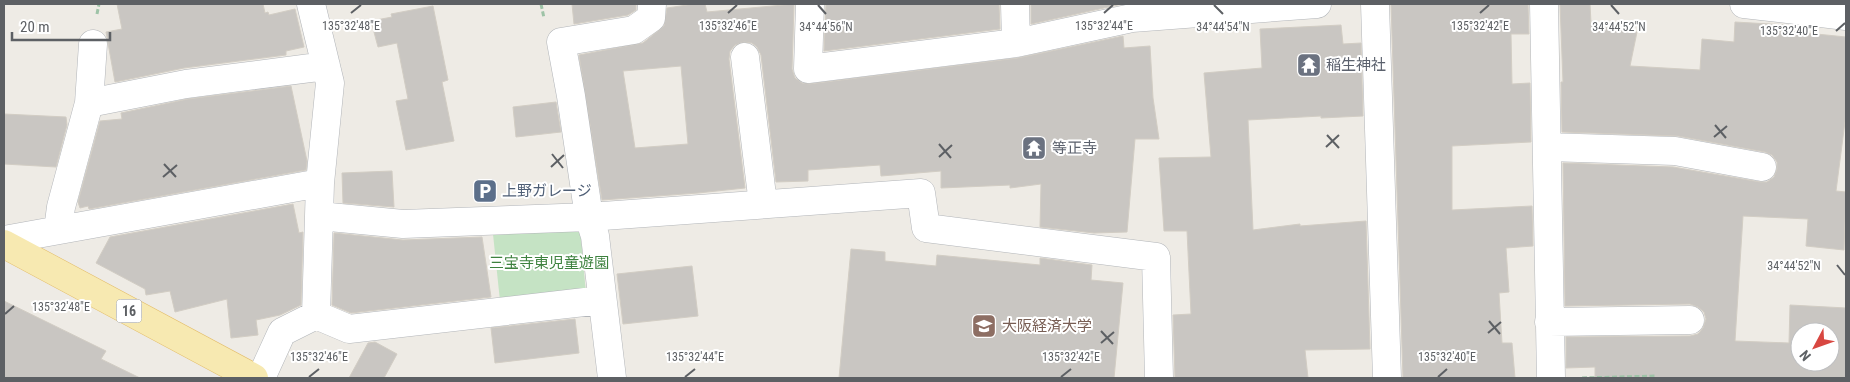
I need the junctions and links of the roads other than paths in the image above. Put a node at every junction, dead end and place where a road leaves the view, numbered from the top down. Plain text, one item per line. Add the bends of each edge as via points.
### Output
1 (311, 4) edge
2 (652, 4) edge
3 (810, 4) edge
4 (1015, 4) edge
5 (1317, 4) edge
6 (1375, 4) edge
7 (1544, 4) edge
8 (1744, 4) edge
9 (1846, 16) edge
10 (1016, 42) junction
11 (93, 44) dead end
12 (745, 57) dead end
13 (326, 66) junction
14 (88, 103) junction
15 (1546, 147) junction
16 (1762, 167) dead end
17 (320, 183) junction
18 (763, 204) junction
19 (319, 216) junction
20 (588, 217) junction
21 (58, 230) junction
22 (4, 242) edge
23 (602, 300) junction
24 (316, 315) junction
25 (1690, 320) dead end
26 (1549, 322) junction
27 (254, 378) edge
28 (261, 378) edge
29 (612, 378) edge
30 (1159, 378) edge
31 (1387, 378) edge
32 (1551, 378) edge

1 - 13 street
2 - 20 street via 651,18 634,30 561,42
3 - 10 street via 808,69
4 - 10 street
5 - 10 street via 1132,18
6 - 31 street
7 - 15 street
8 - 9 street
11 - 14 street
12 - 18 street
13 - 14 street via 186,84
13 - 17 street via 330,83
14 - 21 street
15 - 16 street via 1675,151
15 - 26 street
17 - 19 street
17 - 21 street
18 - 20 street
18 - 30 street via 921,193 926,228 1156,257
19 - 20 street via 403,224
19 - 24 street
20 - 23 street via 595,236
21 - 22 street
22 - 27 main road, 16
23 - 24 street via 349,329
23 - 29 street
24 - 28 street via 282,332
25 - 26 street
26 - 32 street

